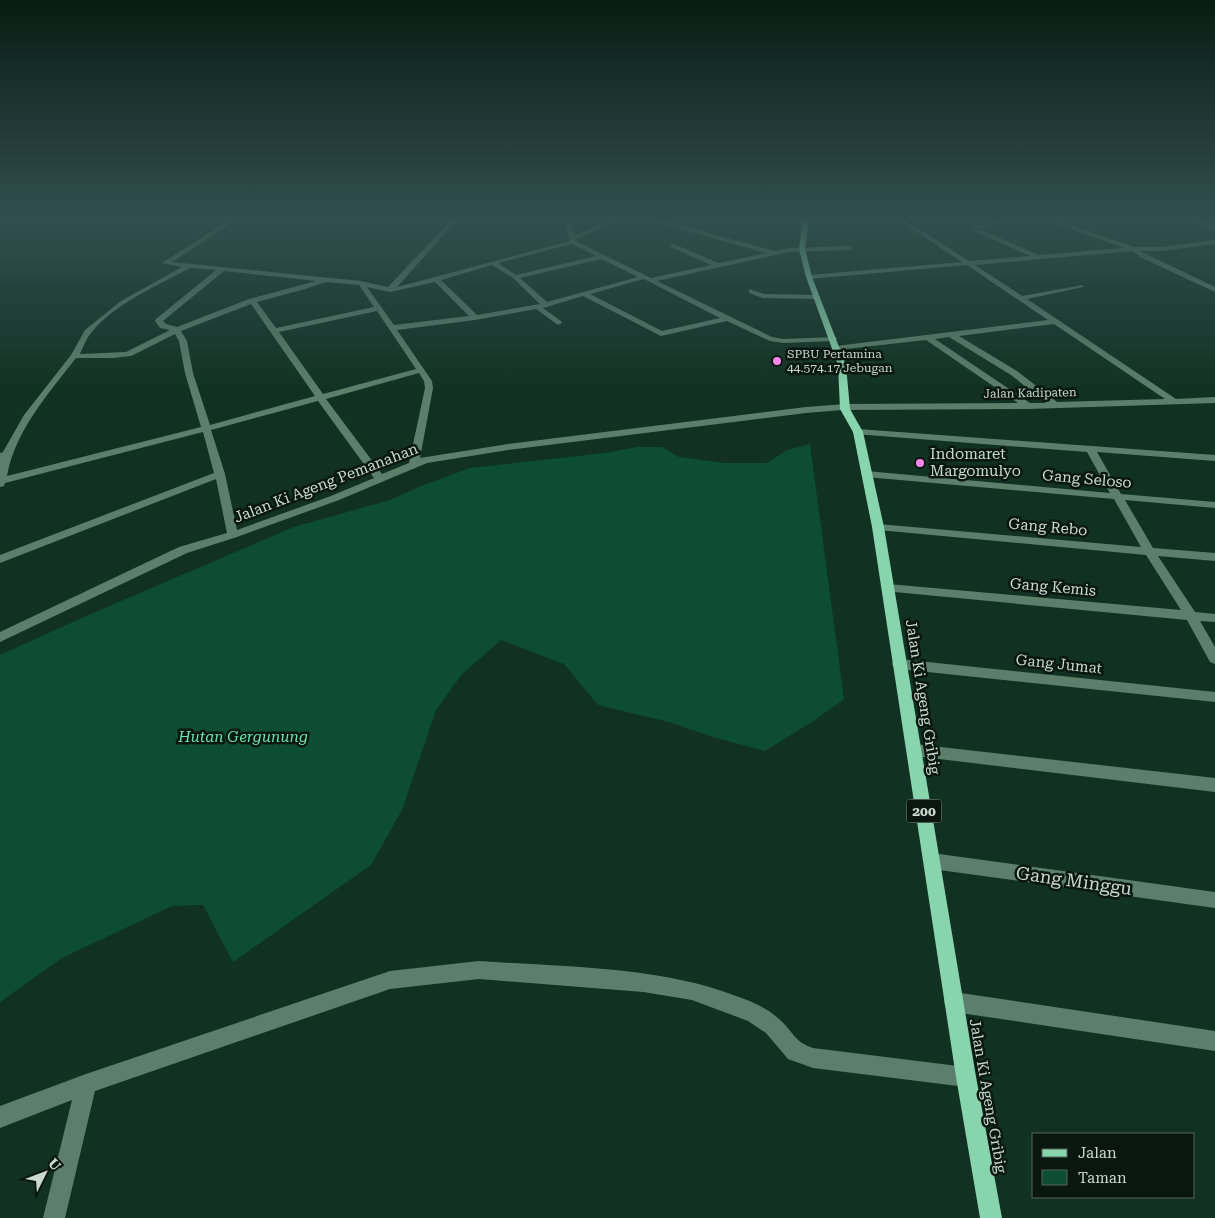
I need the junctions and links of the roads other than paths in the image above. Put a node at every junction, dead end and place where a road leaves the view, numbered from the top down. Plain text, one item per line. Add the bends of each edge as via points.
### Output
1 (170, 276) edge
2 (214, 276) edge
3 (296, 276) edge
4 (403, 276) edge
5 (447, 276) edge
6 (520, 276) edge
7 (642, 276) edge
8 (664, 276) edge
9 (824, 276) edge
10 (989, 276) edge
11 (1184, 276) edge
12 (515, 277) joint
13 (809, 277) joint
14 (326, 279) junction
15 (436, 279) junction
16 (648, 279) junction
17 (361, 283) junction
18 (1215, 283) edge
19 (1204, 285) junction
20 (1081, 286) dead end
21 (390, 290) junction
22 (1215, 290) edge
23 (752, 291) dead end
24 (584, 294) junction
25 (817, 297) junction
26 (1022, 298) junction
27 (252, 301) junction
28 (546, 305) junction
29 (537, 307) junction
30 (377, 309) junction
31 (476, 318) junction
32 (728, 318) junction
33 (1054, 322) junction
34 (558, 323) dead end
35 (392, 328) junction
36 (177, 330) junction
37 (274, 332) junction
38 (952, 335) junction
39 (929, 338) junction
40 (833, 340) junction
41 (836, 348) junction
42 (74, 356) junction
43 (421, 370) junction
44 (321, 397) junction
45 (1215, 400) edge
46 (1174, 401) junction
47 (1055, 405) junction
48 (1028, 406) junction
49 (841, 408) junction
50 (205, 429) junction
51 (858, 432) junction
52 (1091, 450) junction
53 (4, 455) edge
54 (1215, 458) edge
55 (414, 464) junction
56 (220, 474) junction
57 (866, 474) junction
58 (380, 478) junction
59 (1, 482) edge
60 (1120, 497) junction
61 (1215, 505) edge
62 (878, 527) junction
63 (233, 535) junction
64 (1150, 552) junction
65 (1215, 557) edge
66 (0, 560) edge
67 (888, 588) junction
68 (1191, 616) junction
69 (1215, 618) edge
70 (0, 637) edge
71 (1215, 659) edge
72 (899, 664) junction
73 (1215, 697) edge
74 (914, 750) junction
75 (1215, 785) edge
76 (932, 861) junction
77 (1215, 900) edge
78 (954, 1002) junction
79 (1215, 1040) edge
80 (966, 1077) junction
81 (86, 1084) junction
82 (0, 1117) edge
83 (54, 1218) edge
84 (992, 1218) edge

1 - 42 street via 102,318 87,334
2 - 36 street via 159,321
3 - 14 street
4 - 21 street
5 - 15 street
6 - 12 street
7 - 16 street
8 - 16 street
9 - 13 street
10 - 26 street
11 - 19 street
12 - 28 street
13 - 25 main road, Jalan Ki Ageng Gribig / 200
14 - 17 street
14 - 27 street
15 - 21 street
15 - 31 street
16 - 24 street
16 - 32 street
17 - 21 street
17 - 30 street
18 - 19 street
19 - 22 street
20 - 26 street
23 - 25 street via 763,296
24 - 28 street
24 - 32 street via 661,334
25 - 40 main road, Jalan Ki Ageng Gribig / 200
26 - 33 street
27 - 36 street
27 - 37 street
28 - 29 street
29 - 31 street
29 - 34 street
30 - 35 street
30 - 37 street
31 - 35 street
32 - 40 street via 776,340
33 - 38 street
33 - 46 street
35 - 43 street
36 - 42 street via 128,354
36 - 50 street via 183,342
37 - 44 street
38 - 39 street
38 - 47 street via 1014,373
39 - 41 street
39 - 48 street
40 - 41 main road, Jalan Ki Ageng Gribig / 200
41 - 49 main road, Jalan Ki Ageng Gribig / 200 via 842,364
42 - 53 street via 47,389
43 - 44 street
43 - 55 street via 429,388
44 - 50 street
44 - 58 street
45 - 46 street, Jalan Kadipaten
46 - 47 street, Jalan Kadipaten
47 - 48 street, Jalan Kadipaten
48 - 49 street, Jalan Kadipaten
49 - 51 main road, Jalan Ki Ageng Gribig / 200
49 - 55 street, Jalan Ki Ageng Pemanahan via 518,446
50 - 56 street
50 - 59 street
51 - 52 street
51 - 57 main road, Jalan Ki Ageng Gribig / 200
52 - 54 street
52 - 60 street
53 - 59 street
55 - 58 street, Jalan Ki Ageng Pemanahan
56 - 63 street
56 - 66 street
57 - 60 street, Gang Seloso
57 - 62 main road, Jalan Ki Ageng Gribig / 200
58 - 63 street, Jalan Ki Ageng Pemanahan
60 - 61 street, Gang Seloso
60 - 64 street
62 - 64 street, Gang Rebo
62 - 67 main road, Jalan Ki Ageng Gribig / 200
63 - 70 street, Jalan Ki Ageng Pemanahan via 183,550
64 - 65 street, Gang Rebo
64 - 68 street
67 - 68 street, Gang Kemis
67 - 72 main road, Jalan Ki Ageng Gribig / 200
68 - 69 street, Gang Kemis
68 - 71 street
72 - 73 street, Gang Jumat
72 - 74 main road, Jalan Ki Ageng Gribig / 200
74 - 75 street
74 - 76 main road, Jalan Ki Ageng Gribig / 200
76 - 77 street, Gang Minggu
76 - 78 main road, Jalan Ki Ageng Gribig / 200
78 - 79 street
78 - 80 main road, Jalan Ki Ageng Gribig / 200
80 - 81 street via 812,1058 795,1052 772,1026 755,1014 692,991 643,983 479,970 390,980
80 - 84 main road, Jalan Ki Ageng Gribig / 200
81 - 82 street
81 - 83 street

